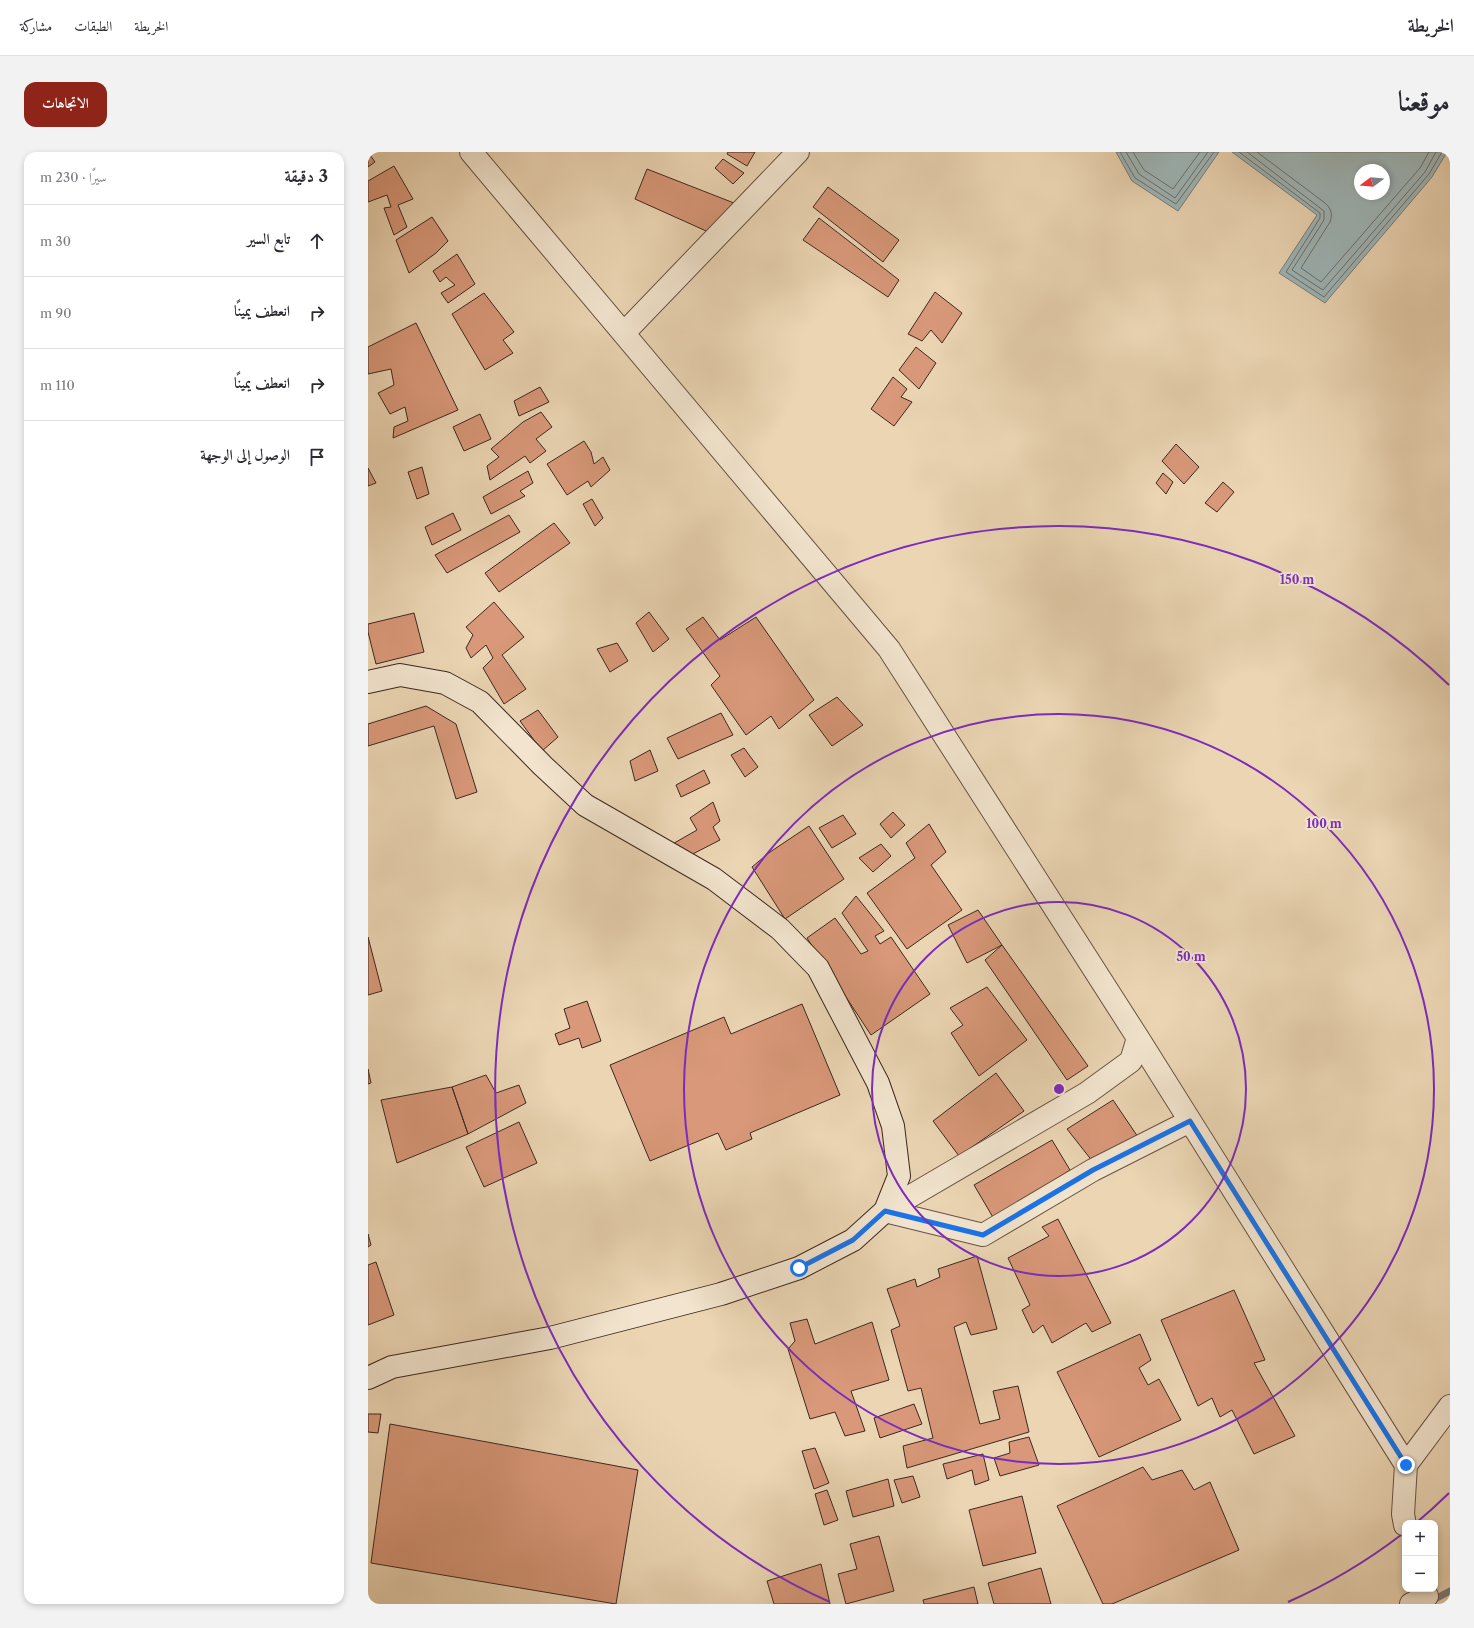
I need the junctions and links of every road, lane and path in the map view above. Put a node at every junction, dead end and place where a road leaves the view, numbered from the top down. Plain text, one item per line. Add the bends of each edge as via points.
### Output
1 (471, 152) edge
2 (798, 152) edge
3 (624, 333) junction
4 (368, 682) edge
5 (1138, 1038) junction
6 (1190, 1121) junction
7 (885, 1211) junction
8 (368, 1378) edge
9 (1450, 1406) edge
10 (1406, 1465) junction
11 (1404, 1520) edge

1 - 3 street
2 - 3 street
3 - 5 street via 889,650
4 - 7 street via 400,675 444,683 480,702 585,805 714,879 780,929 818,968 878,1083 893,1126 899,1176
5 - 6 street
5 - 7 street via 1131,1061 1087,1093
6 - 7 street via 1093,1170 983,1235
6 - 10 street
7 - 8 street via 853,1240 799,1268 721,1294 550,1338 392,1367
9 - 10 street
10 - 11 street

